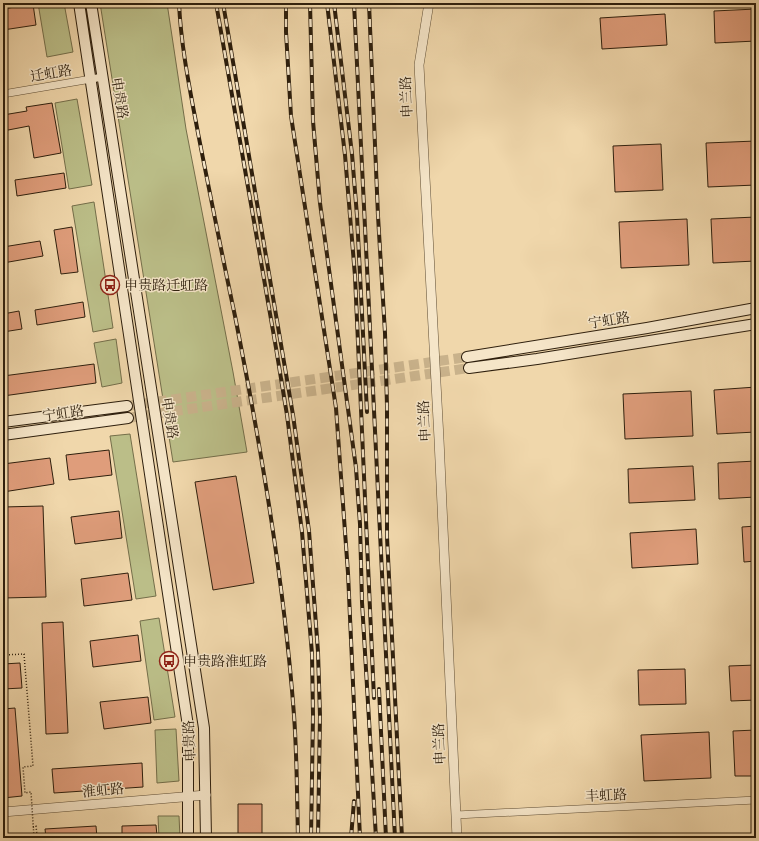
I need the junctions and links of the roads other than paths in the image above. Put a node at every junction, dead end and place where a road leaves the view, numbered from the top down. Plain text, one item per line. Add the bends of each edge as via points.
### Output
1 (79, 3) edge
2 (91, 3) edge
3 (429, 3) edge
4 (102, 77) junction
5 (91, 79) junction
6 (3, 94) edge
7 (756, 308) edge
8 (756, 324) edge
9 (467, 357) tunnel mouth
10 (469, 368) tunnel mouth
11 (127, 406) tunnel mouth
12 (128, 418) tunnel mouth
13 (3, 422) edge
14 (3, 435) edge
15 (206, 794) junction
16 (187, 796) junction
17 (756, 800) edge
18 (3, 812) edge
19 (456, 815) junction
20 (188, 838) edge
21 (206, 838) edge
22 (457, 838) edge

1 - 5 main road, 申贵路
2 - 4 main road, 申贵路
3 - 19 street, 申兰路 via 419,64
4 - 5 street, 迁虹路
4 - 15 main road, 申贵路 via 204,728
5 - 6 street, 迁虹路
5 - 16 main road, 申贵路 via 188,726
7 - 9 main road, 宁虹路
8 - 10 main road, 宁虹路
11 - 13 main road, 宁虹路
12 - 14 main road, 宁虹路
15 - 16 street, 淮虹路
15 - 21 main road, 申贵路
16 - 18 street, 淮虹路
16 - 20 main road, 申贵路
17 - 19 street, 丰虹路
19 - 22 street, 申兰路

